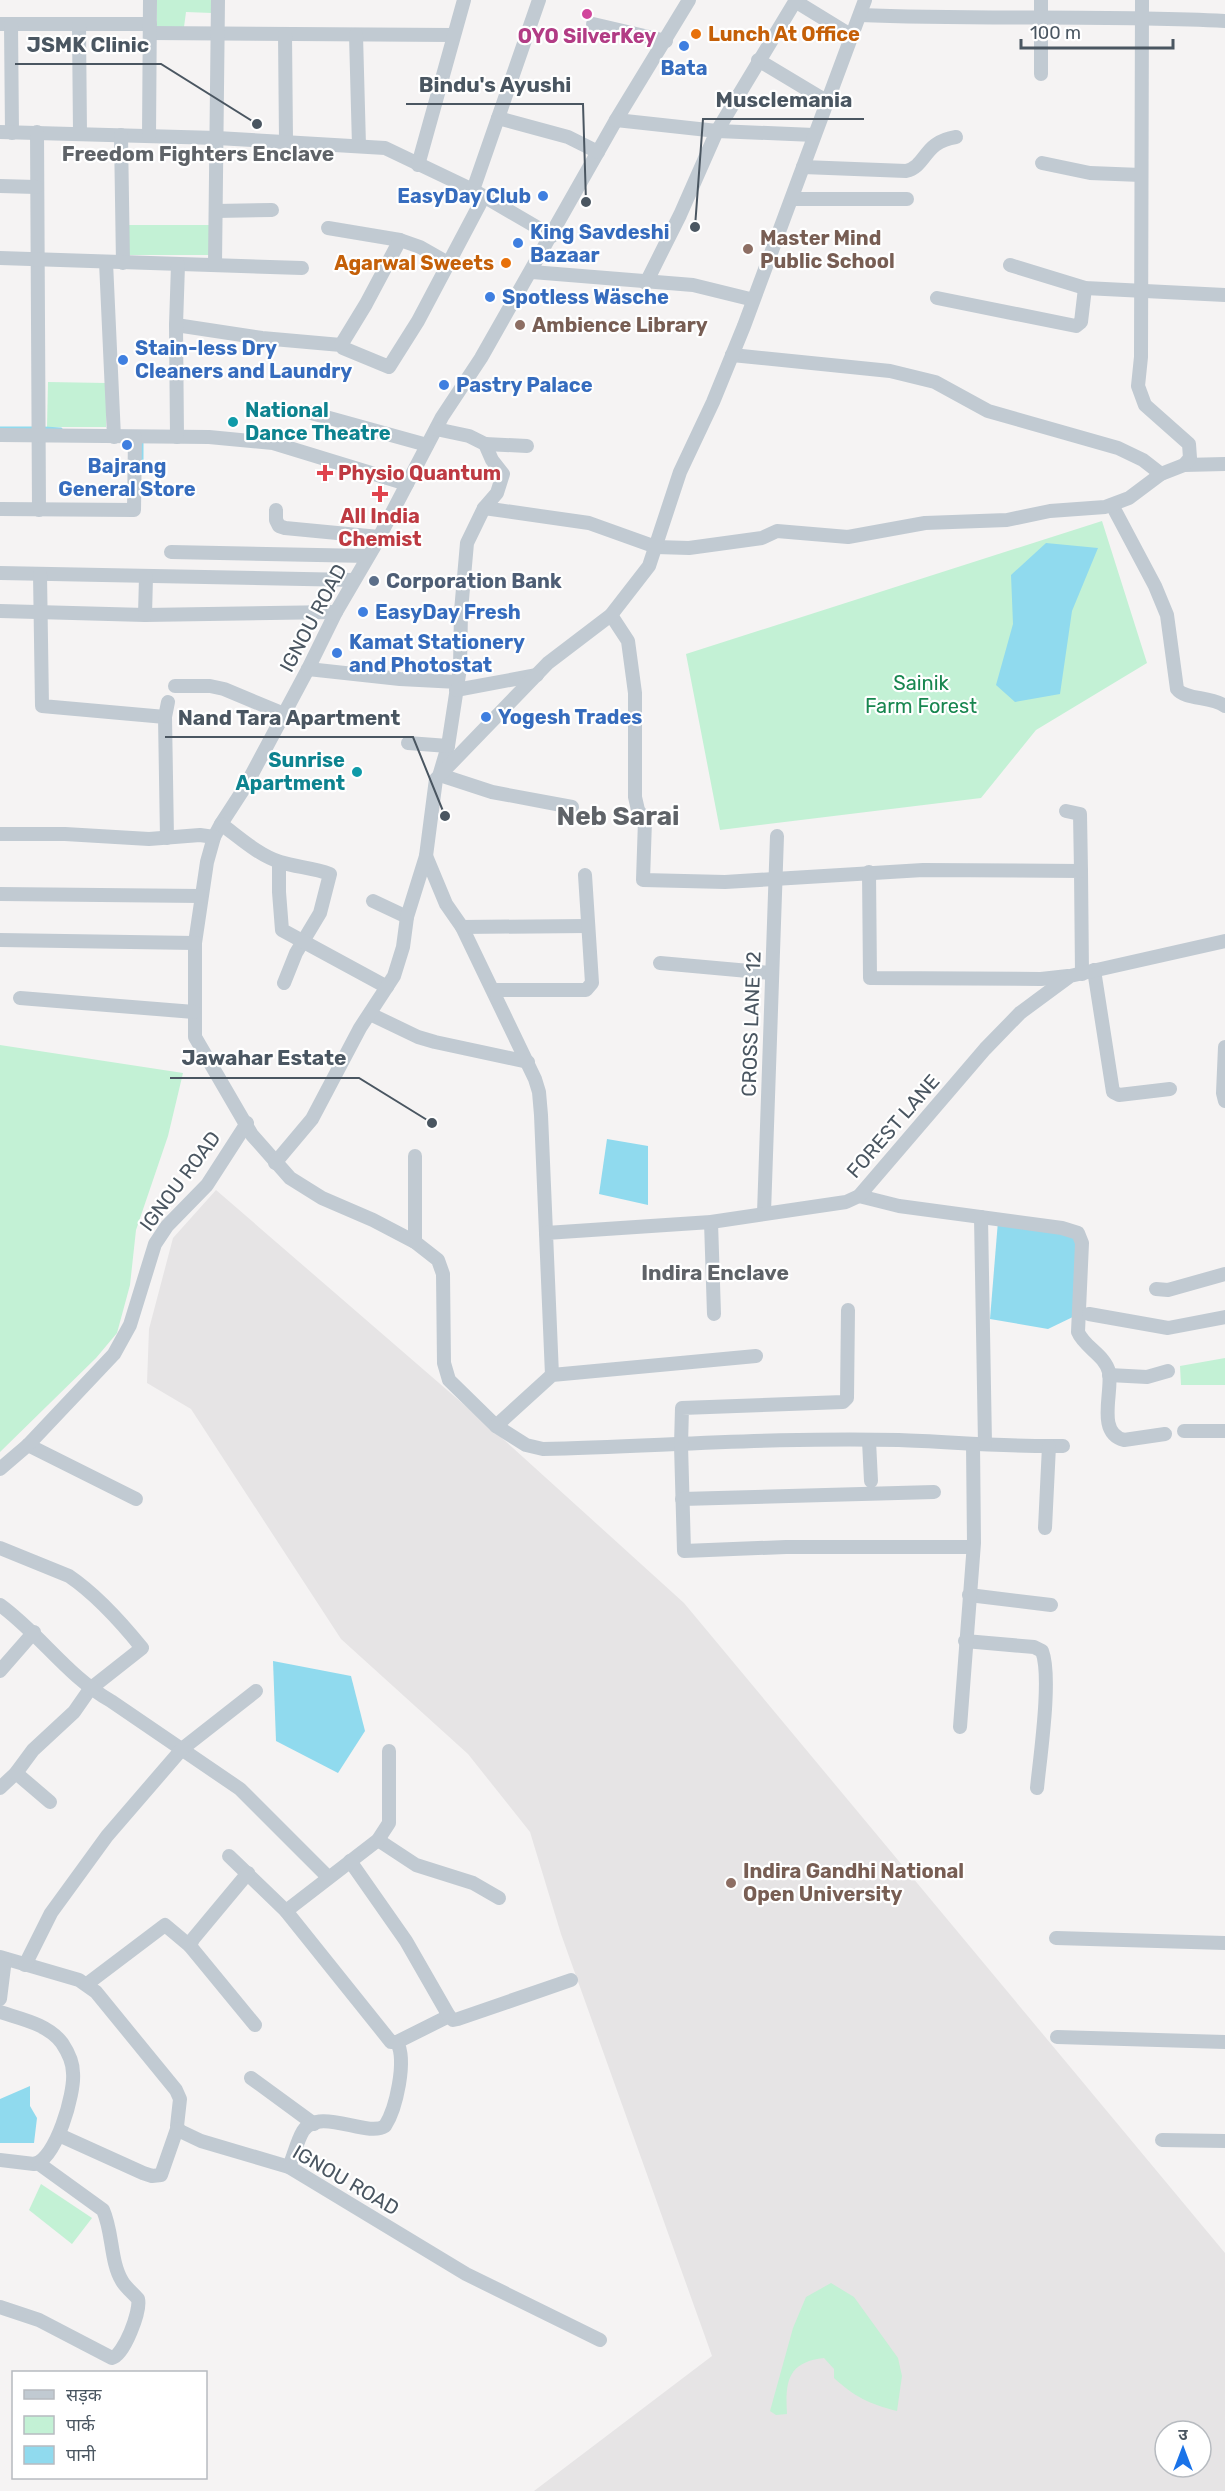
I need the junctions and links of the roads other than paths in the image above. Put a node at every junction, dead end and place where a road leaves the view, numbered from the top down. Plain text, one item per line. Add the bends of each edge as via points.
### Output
1 (150, 0) edge
2 (218, 0) edge
3 (464, 0) edge
4 (539, 0) edge
5 (689, 0) edge
6 (865, 0) edge
7 (1041, 0) edge
8 (1142, 0) edge
9 (796, 1) edge
10 (860, 15) junction
11 (1141, 18) junction
12 (1041, 19) junction
13 (1225, 21) edge
14 (6, 24) edge
15 (593, 24) dead end
16 (79, 25) junction
17 (150, 29) junction
18 (285, 34) junction
19 (356, 34) junction
20 (218, 35) junction
21 (452, 35) junction
22 (852, 36) junction
23 (666, 41) junction
24 (758, 60) junction
25 (1041, 74) dead end
26 (828, 102) junction
27 (498, 118) junction
28 (616, 120) junction
29 (717, 130) junction
30 (6, 132) edge
31 (37, 132) junction
32 (80, 134) junction
33 (121, 135) junction
34 (814, 135) junction
35 (149, 136) junction
36 (956, 137) dead end
37 (216, 138) junction
38 (286, 141) junction
39 (359, 146) junction
40 (598, 152) junction
41 (1042, 163) dead end
42 (418, 165) junction
43 (804, 167) junction
44 (1141, 175) junction
45 (0, 186) edge
46 (36, 187) junction
47 (478, 194) junction
48 (792, 199) junction
49 (907, 200) dead end
50 (272, 210) dead end
51 (216, 211) junction
52 (328, 228) dead end
53 (552, 236) junction
54 (400, 240) junction
55 (0, 258) edge
56 (38, 259) junction
57 (106, 262) junction
58 (123, 263) junction
59 (448, 263) junction
60 (178, 265) junction
61 (1010, 265) dead end
62 (215, 266) junction
63 (302, 268) dead end
64 (532, 272) junction
65 (646, 283) junction
66 (1085, 288) junction
67 (1139, 291) junction
68 (1225, 295) edge
69 (937, 298) dead end
70 (750, 299) dead end
71 (176, 325) junction
72 (341, 345) junction
73 (732, 355) junction
74 (304, 411) dead end
75 (436, 429) junction
76 (0, 435) edge
77 (39, 435) junction
78 (135, 436) junction
79 (114, 437) junction
80 (177, 437) junction
81 (485, 444) junction
82 (427, 445) junction
83 (527, 446) dead end
84 (1225, 464) edge
85 (1184, 465) junction
86 (1161, 474) junction
87 (407, 484) junction
88 (1112, 504) junction
89 (484, 508) junction
90 (0, 509) edge
91 (39, 510) junction
92 (276, 510) dead end
93 (379, 537) junction
94 (657, 547) junction
95 (171, 552) dead end
96 (368, 556) junction
97 (0, 573) edge
98 (40, 574) junction
99 (146, 576) junction
100 (353, 580) junction
101 (0, 611) edge
102 (336, 612) junction
103 (41, 613) junction
104 (145, 615) junction
105 (611, 615) junction
106 (308, 669) junction
107 (537, 675) junction
108 (457, 686) junction
109 (174, 687) dead end
110 (168, 702) dead end
111 (1225, 706) edge
112 (284, 714) junction
113 (165, 717) junction
114 (408, 743) dead end
115 (448, 746) junction
116 (440, 775) junction
117 (572, 807) dead end
118 (1066, 811) dead end
119 (220, 824) junction
120 (0, 834) edge
121 (214, 837) junction
122 (777, 837) dead end
123 (167, 838) junction
124 (426, 856) junction
125 (279, 862) junction
126 (1081, 871) junction
127 (869, 872) junction
128 (585, 875) dead end
129 (776, 879) junction
130 (0, 894) edge
131 (201, 896) junction
132 (373, 901) dead end
133 (407, 917) junction
134 (587, 926) junction
135 (462, 927) junction
136 (0, 940) edge
137 (303, 941) junction
138 (1225, 941) edge
139 (195, 944) junction
140 (660, 963) dead end
141 (1082, 973) junction
142 (771, 974) junction
143 (284, 983) dead end
144 (387, 987) junction
145 (494, 990) junction
146 (20, 998) dead end
147 (194, 1012) junction
148 (370, 1014) junction
149 (1225, 1047) edge
150 (528, 1062) junction
151 (1170, 1089) dead end
152 (1225, 1101) edge
153 (247, 1123) junction
154 (415, 1156) dead end
155 (275, 1163) junction
156 (859, 1196) junction
157 (764, 1213) junction
158 (981, 1217) junction
159 (711, 1222) junction
160 (546, 1233) junction
161 (415, 1242) junction
162 (1225, 1274) edge
163 (1156, 1288) dead end
164 (848, 1310) dead end
165 (714, 1314) dead end
166 (1089, 1314) dead end
167 (1225, 1317) edge
168 (756, 1356) dead end
169 (1168, 1371) dead end
170 (552, 1375) junction
171 (1109, 1375) junction
172 (496, 1426) junction
173 (1184, 1431) dead end
174 (1225, 1431) edge
175 (1165, 1434) dead end
176 (869, 1441) junction
177 (979, 1444) junction
178 (27, 1445) junction
179 (681, 1445) junction
180 (1048, 1446) junction
181 (1063, 1446) dead end
182 (0, 1469) edge
183 (871, 1481) dead end
184 (934, 1492) dead end
185 (136, 1499) dead end
186 (682, 1499) junction
187 (1045, 1528) dead end
188 (973, 1546) junction
189 (0, 1548) edge
190 (969, 1594) junction
191 (0, 1605) edge
192 (1051, 1605) dead end
193 (34, 1632) junction
194 (965, 1641) junction
195 (0, 1671) edge
196 (90, 1689) junction
197 (256, 1691) dead end
198 (960, 1727) dead end
199 (182, 1749) junction
200 (389, 1751) dead end
201 (16, 1773) junction
202 (0, 1788) edge
203 (1037, 1788) dead end
204 (50, 1803) dead end
205 (378, 1840) junction
206 (229, 1856) dead end
207 (350, 1861) junction
208 (248, 1873) junction
209 (328, 1877) junction
210 (499, 1898) dead end
211 (286, 1911) junction
212 (1056, 1938) dead end
213 (1225, 1943) edge
214 (190, 1946) junction
215 (2, 1958) edge
216 (25, 1965) junction
217 (572, 1980) dead end
218 (87, 1984) junction
219 (0, 1999) edge
220 (0, 2012) edge
221 (449, 2016) junction
222 (255, 2025) dead end
223 (1057, 2037) dead end
224 (397, 2042) junction
225 (1225, 2042) edge
226 (251, 2078) dead end
227 (314, 2124) junction
228 (177, 2129) junction
229 (58, 2136) junction
230 (1162, 2140) dead end
231 (1225, 2141) edge
232 (0, 2160) edge
233 (38, 2163) junction
234 (290, 2167) junction
235 (0, 2307) edge
236 (600, 2340) dead end

1 - 17 street
2 - 20 street
3 - 21 street
4 - 27 street
5 - 23 street, IGNOU ROAD
6 - 10 street
7 - 12 street
8 - 11 street
9 - 22 street
9 - 24 street
10 - 12 street
10 - 22 street
11 - 12 street
11 - 13 street
11 - 44 street
12 - 25 street
14 - 16 street
14 - 30 street
15 - 23 street
16 - 17 street
16 - 32 street
17 - 20 street
17 - 35 street
18 - 19 street
18 - 20 street
18 - 38 street
19 - 21 street
19 - 39 street
20 - 37 street
21 - 42 street
22 - 26 street
23 - 28 street, IGNOU ROAD
24 - 26 street
24 - 29 street
26 - 34 street
27 - 40 street via 568,137
27 - 47 street
28 - 29 street
28 - 40 street, IGNOU ROAD
29 - 34 street
29 - 65 street
30 - 31 street
31 - 32 street
31 - 46 street
32 - 33 street
33 - 35 street
33 - 58 street
34 - 43 street
35 - 37 street
36 - 43 street via 939,141 915,167 906,171
37 - 38 street
37 - 51 street
38 - 39 street
39 - 42 street via 385,148
40 - 53 street, IGNOU ROAD
41 - 44 street via 1083,172
42 - 47 street
43 - 48 street
44 - 67 street
45 - 46 street
46 - 56 street
47 - 53 street
47 - 59 street
48 - 49 street
48 - 73 street
50 - 51 street
51 - 62 street
52 - 54 street
53 - 64 street, IGNOU ROAD
54 - 59 street
54 - 72 street
55 - 56 street
56 - 57 street
56 - 77 street
57 - 58 street
57 - 79 street
58 - 60 street
59 - 72 street via 389,367
60 - 62 street
60 - 71 street
61 - 66 street
62 - 63 street
64 - 65 street
64 - 75 street, IGNOU ROAD
65 - 70 street via 693,285
66 - 67 street
66 - 69 street via 1081,322 1076,326
67 - 68 street
67 - 85 street via 1139,393 1145,405 1189,444 1190,458
71 - 72 street
71 - 80 street
73 - 86 street via 890,371 935,382 988,411 1118,448
73 - 94 street via 680,472
74 - 82 street
75 - 81 street
75 - 82 street, IGNOU ROAD
76 - 77 street
77 - 79 street
77 - 91 street
78 - 79 street
78 - 80 street
78 - 91 street via 134,510
80 - 87 street via 279,444
81 - 83 street
81 - 89 street via 503,474 497,494
82 - 87 street, IGNOU ROAD
84 - 85 street
85 - 86 street
86 - 88 street via 1129,498
87 - 93 street, IGNOU ROAD
88 - 94 street via 1007,520 925,523 848,537 777,531 762,538 720,544
88 - 111 street via 1167,615 1177,689
89 - 94 street via 589,523
89 - 108 street via 467,543
90 - 91 street
92 - 93 street via 279,526 285,528
93 - 96 street, IGNOU ROAD
94 - 105 street via 649,566
95 - 96 street
96 - 100 street, IGNOU ROAD
97 - 98 street
98 - 99 street
98 - 103 street
99 - 100 street
99 - 104 street
100 - 102 street, IGNOU ROAD
101 - 103 street
102 - 104 street
102 - 106 street, IGNOU ROAD
103 - 104 street
103 - 113 street via 42,706
105 - 107 street
105 - 129 street via 628,641 635,693 635,797 645,823 642,878 706,882
106 - 108 street
106 - 112 street, IGNOU ROAD
107 - 108 street
107 - 116 street
108 - 115 street
109 - 112 street via 224,689
110 - 113 street
112 - 119 street, IGNOU ROAD via 245,787
113 - 123 street
114 - 115 street
115 - 116 street
116 - 117 street via 492,792
116 - 124 street via 434,784
118 - 126 street via 1080,814
119 - 121 street, IGNOU ROAD
119 - 125 street
120 - 123 street
121 - 123 street
121 - 131 street, IGNOU ROAD
122 - 129 street, CROSS LANE 12
124 - 133 street
124 - 135 street via 446,904
125 - 137 street via 282,930
125 - 137 street via 330,874 320,913
126 - 127 street
126 - 141 street
127 - 129 street
127 - 141 street via 870,978 1029,979
128 - 134 street
129 - 142 street, CROSS LANE 12
130 - 131 street
131 - 139 street, IGNOU ROAD
132 - 133 street
133 - 144 street via 399,962
134 - 135 street
134 - 145 street via 590,988
135 - 145 street
136 - 139 street
137 - 143 street
137 - 144 street
138 - 141 street, FOREST LANE
139 - 147 street, IGNOU ROAD
140 - 142 street
141 - 151 street via 1113,1092 1119,1095
141 - 156 street, FOREST LANE via 1020,1013
142 - 157 street, CROSS LANE 12
144 - 148 street
145 - 150 street
146 - 147 street
147 - 153 street, IGNOU ROAD via 195,1037
148 - 150 street via 418,1037
148 - 155 street via 312,1119
149 - 152 street
150 - 160 street via 539,1092
153 - 155 street
153 - 178 street, IGNOU ROAD via 207,1185 155,1244 130,1325 114,1354
154 - 161 street
155 - 161 street via 290,1178 322,1198
156 - 157 street, FOREST LANE via 840,1204
156 - 158 street
157 - 159 street, FOREST LANE
158 - 171 street via 1078,1233 1082,1243 1078,1332 1105,1363
158 - 177 street
159 - 160 street, FOREST LANE
159 - 165 street
160 - 170 street
161 - 172 street via 442,1268 447,1377
162 - 163 street via 1168,1290
164 - 179 street via 846,1400 682,1408
166 - 167 street via 1168,1328
168 - 170 street
169 - 171 street via 1143,1377
170 - 172 street
171 - 175 street via 1108,1420 1119,1439
172 - 179 street via 526,1445 543,1449
173 - 174 street
176 - 177 street
176 - 179 street via 721,1441
176 - 183 street
177 - 180 street
177 - 188 street
178 - 182 street, IGNOU ROAD
178 - 185 street
179 - 186 street
180 - 181 street
180 - 187 street
184 - 186 street
186 - 188 street via 684,1551 786,1546
188 - 190 street
189 - 196 street via 69,1576 111,1613 141,1647
190 - 192 street
190 - 194 street
191 - 193 street
193 - 195 street
193 - 196 street
194 - 198 street
194 - 203 street via 1042,1651 1045,1699
196 - 199 street
196 - 201 street via 74,1712 33,1750
197 - 199 street
199 - 209 street via 240,1790
199 - 216 street via 100,1845 51,1913
200 - 205 street via 389,1823
201 - 202 street
201 - 204 street
205 - 207 street
205 - 210 street via 416,1865 472,1883
206 - 208 street
207 - 209 street
207 - 221 street via 406,1941
208 - 211 street
208 - 214 street
209 - 211 street
211 - 224 street via 386,2038
212 - 213 street
214 - 218 street via 165,1925
214 - 222 street
215 - 216 street
215 - 219 street
216 - 218 street
217 - 221 street via 458,2019
218 - 228 street via 176,2090 180,2105
220 - 229 street via 40,2026 59,2039 69,2055 73,2084
221 - 224 street
223 - 225 street
224 - 227 street via 402,2070 385,2126 377,2129 336,2122
226 - 227 street
227 - 234 street via 303,2131
228 - 229 street via 161,2175 143,2173
228 - 234 street, IGNOU ROAD via 194,2138
229 - 233 street
230 - 231 street
232 - 233 street
233 - 235 street via 103,2210 118,2272 138,2299 138,2312 121,2353 112,2358 39,2320
234 - 236 street, IGNOU ROAD via 466,2274

